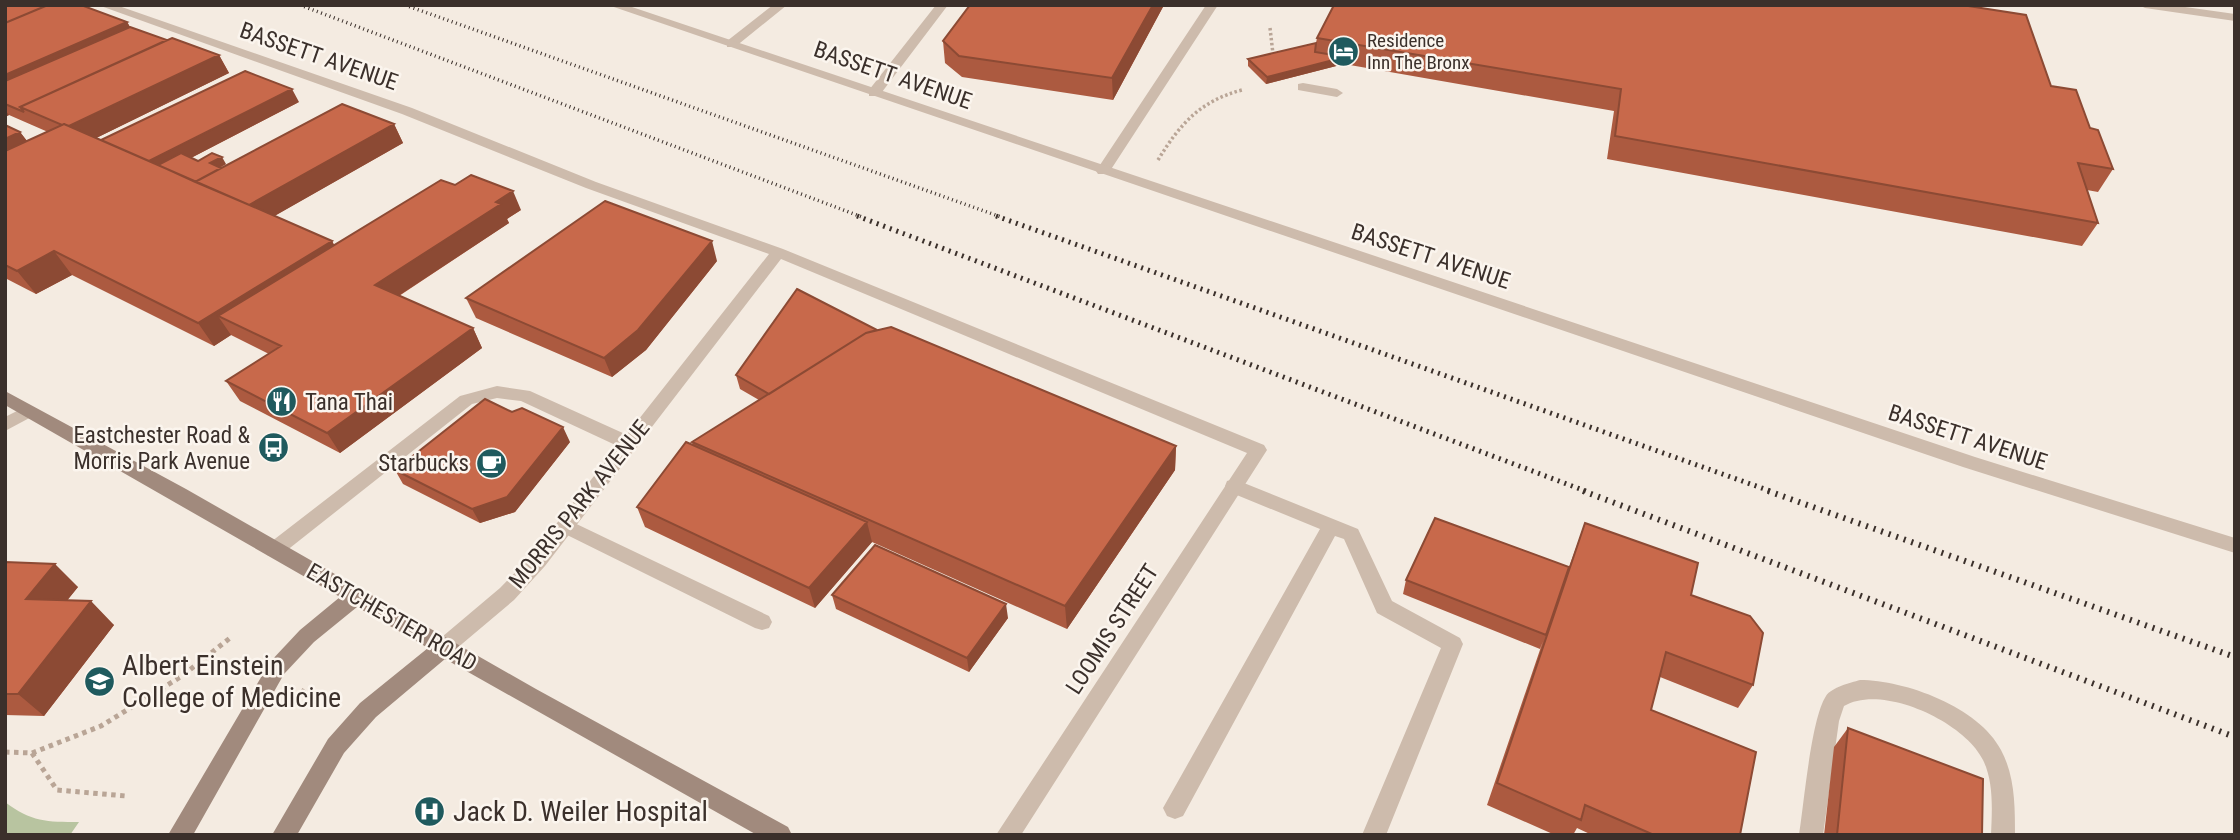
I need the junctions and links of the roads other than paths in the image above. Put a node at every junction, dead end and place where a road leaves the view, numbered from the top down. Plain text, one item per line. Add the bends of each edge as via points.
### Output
1 (104, 5) edge
2 (614, 5) edge
3 (781, 5) edge
4 (942, 5) edge
5 (1212, 5) edge
6 (2145, 5) edge
7 (2235, 18) edge
8 (731, 44) junction
9 (1303, 87) dead end
10 (874, 93) junction
11 (1337, 93) dead end
12 (1102, 171) junction
13 (778, 252) junction
14 (5, 397) edge
15 (29, 411) junction
16 (5, 425) edge
17 (630, 443) junction
18 (1258, 450) joint
19 (1234, 486) junction
20 (566, 526) junction
21 (1331, 526) junction
22 (2235, 546) edge
23 (274, 550) junction
24 (356, 596) junction
25 (762, 622) dead end
26 (443, 648) junction
27 (1175, 808) dead end
28 (180, 835) edge
29 (284, 835) edge
30 (780, 835) edge
31 (1008, 835) edge
32 (1374, 835) edge
33 (1811, 835) edge
34 (2003, 835) edge

1 - 13 street, BASSETT AVENUE via 407,111 591,185
2 - 8 street, BASSETT AVENUE
3 - 8 street
4 - 10 street
5 - 12 street
6 - 7 street
8 - 10 street, BASSETT AVENUE
9 - 11 street
10 - 12 street, BASSETT AVENUE
12 - 22 street, BASSETT AVENUE via 1969,462
13 - 17 street, MORRIS PARK AVENUE
13 - 18 street, BASSETT AVENUE
14 - 15 main road, EASTCHESTER ROAD
15 - 16 street
15 - 23 main road, EASTCHESTER ROAD
17 - 20 street, MORRIS PARK AVENUE
17 - 23 street via 523,395 497,392 466,400
18 - 19 street, LOOMIS STREET
19 - 21 street
19 - 31 street, LOOMIS STREET
20 - 25 street
20 - 26 street, MORRIS PARK AVENUE via 507,594
21 - 27 street
21 - 32 street via 1351,534 1384,607 1453,644
23 - 24 main road, EASTCHESTER ROAD
24 - 26 main road, EASTCHESTER ROAD
24 - 28 main road via 277,668
26 - 29 main road, MORRIS PARK AVENUE via 369,710 336,746
26 - 30 main road, EASTCHESTER ROAD
33 - 34 street via 1835,700 1862,689 1915,699 1975,732 1991,751 1998,770

